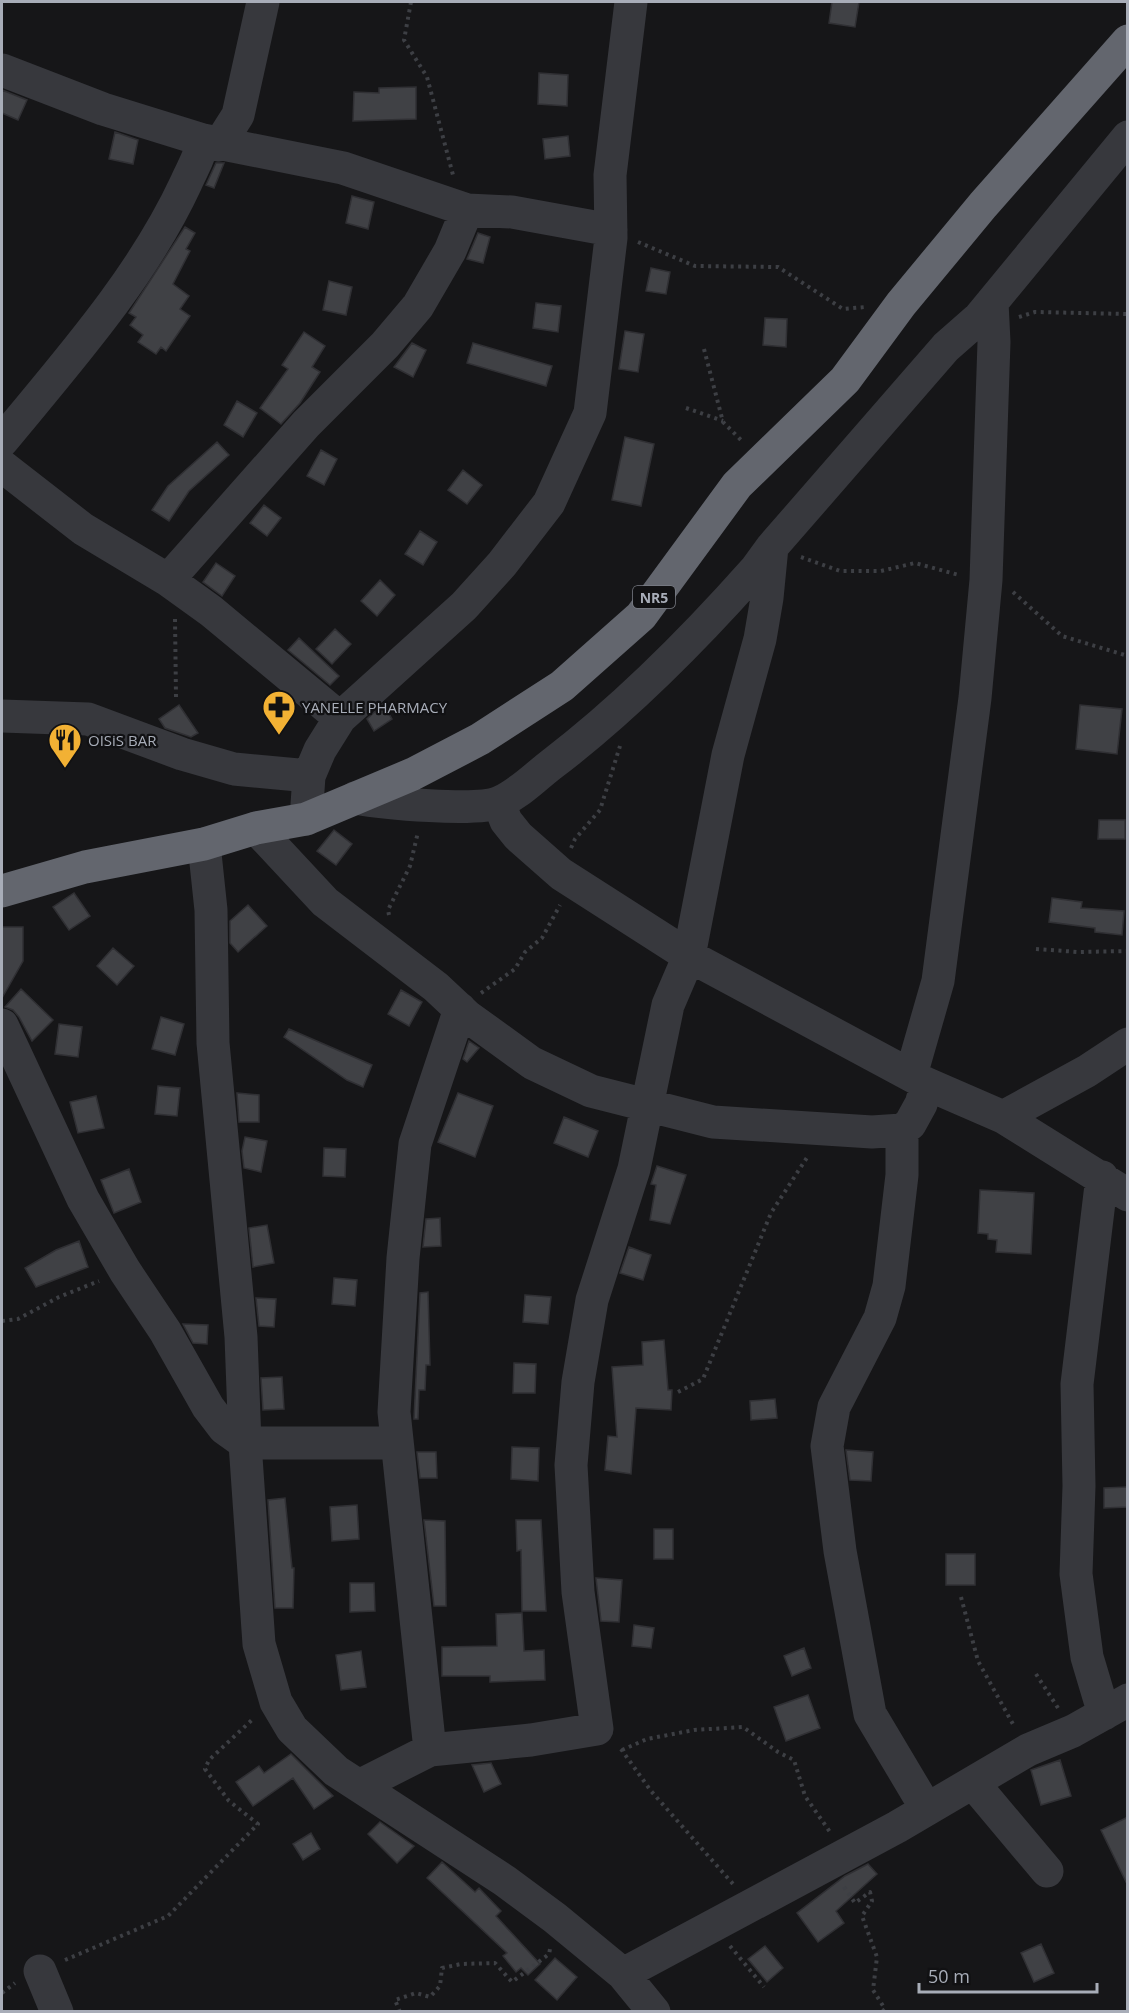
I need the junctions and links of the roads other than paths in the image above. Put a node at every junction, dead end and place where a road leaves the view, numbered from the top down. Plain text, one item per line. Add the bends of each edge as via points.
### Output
1 (263, 2) edge
2 (631, 2) edge
3 (1128, 41) edge
4 (2, 70) edge
5 (1128, 137) edge
6 (211, 143) junction
7 (463, 194) junction
8 (611, 234) junction
9 (992, 314) junction
10 (2, 441) edge
11 (2, 466) edge
12 (777, 542) junction
13 (171, 583) junction
14 (2, 716) edge
15 (340, 718) junction
16 (309, 776) junction
17 (355, 798) junction
18 (499, 803) junction
19 (306, 819) junction
20 (256, 828) junction
21 (204, 844) junction
22 (2, 891) edge
23 (689, 956) junction
24 (464, 1013) junction
25 (2, 1025) edge
26 (1128, 1044) edge
27 (919, 1079) junction
28 (648, 1103) junction
29 (1003, 1117) junction
30 (902, 1130) junction
31 (1115, 1186) edge
32 (245, 1443) junction
33 (396, 1443) junction
34 (1116, 1707) edge
35 (430, 1750) junction
36 (973, 1783) junction
37 (359, 1786) junction
38 (926, 1808) junction
39 (1047, 1871) dead end
40 (40, 1971) road end
41 (623, 1974) junction
42 (57, 2012) edge
43 (654, 2012) edge

1 - 6 street via 238,115
2 - 8 street via 610,175
3 - 17 highway, NR5 via 983,205 901,304 845,380 737,485 641,616 562,686 480,739 413,774
4 - 6 street via 103,109
5 - 9 street
6 - 7 street
6 - 10 street via 199,155 172,212 128,278
7 - 8 street via 512,212
7 - 13 street via 450,251 418,306 306,424
8 - 15 street via 590,413 549,503 464,606
9 - 12 street via 979,318 946,348
9 - 27 street via 986,580 975,698 938,981
11 - 13 street via 83,529
12 - 18 street via 643,689 597,730
12 - 23 street via 760,639 728,755
13 - 15 street via 211,611
14 - 16 street via 88,719 234,769
15 - 16 street
16 - 19 street
17 - 18 street via 387,804
17 - 19 highway, NR5
18 - 23 street via 518,836 561,874
19 - 20 highway, NR5
20 - 21 highway, NR5
20 - 24 street via 326,902
21 - 22 highway, NR5 via 85,867
21 - 32 street via 211,910 213,1043 241,1337
23 - 27 street
23 - 28 street via 668,1005
24 - 28 street via 532,1064 591,1091
24 - 33 street via 415,1144 403,1258 394,1412
25 - 32 street via 83,1199 215,1418
26 - 29 street
27 - 29 street
27 - 30 street via 916,1114
28 - 30 street via 713,1122
28 - 35 street via 634,1169 592,1300 578,1382 572,1453 578,1592 597,1730
29 - 31 street
30 - 38 street via 902,1174 889,1286 880,1318 834,1407 827,1446 840,1551 870,1713
31 - 34 street via 1077,1384 1076,1574 1087,1657
32 - 33 street
32 - 37 street via 259,1644 276,1702 292,1729 336,1771
33 - 35 street
34 - 36 street via 1028,1750
35 - 37 street
36 - 38 street
36 - 39 street
37 - 41 street via 505,1881
38 - 41 street
40 - 42 street
41 - 43 street

